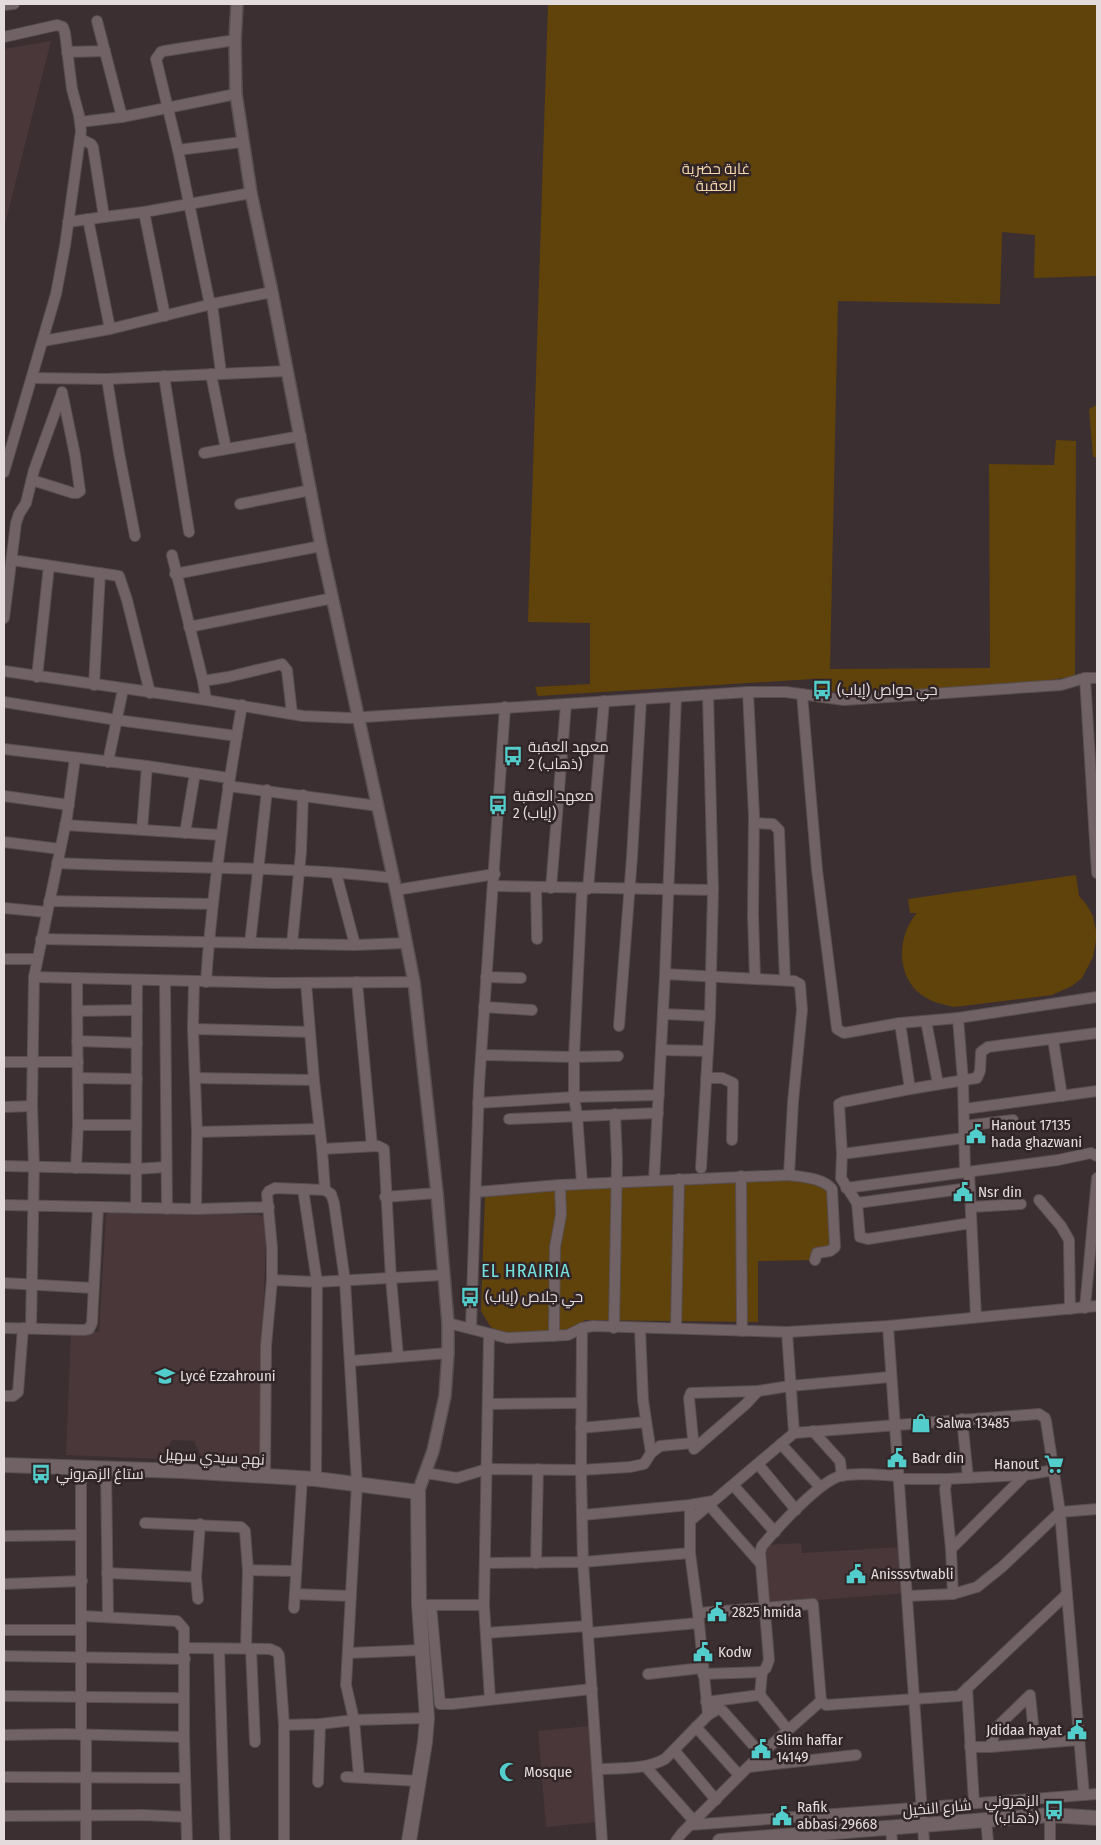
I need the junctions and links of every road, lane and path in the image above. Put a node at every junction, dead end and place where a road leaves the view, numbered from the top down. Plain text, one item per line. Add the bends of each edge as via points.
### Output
1 (14, 4) edge
2 (237, 4) edge
3 (4, 5) edge
4 (97, 21) dead end
5 (4, 37) edge
6 (235, 40) junction
7 (105, 50) junction
8 (67, 52) junction
9 (236, 94) junction
10 (169, 108) junction
11 (122, 117) junction
12 (80, 122) junction
13 (81, 139) junction
14 (242, 142) junction
15 (178, 150) junction
16 (250, 193) junction
17 (189, 204) junction
18 (144, 212) junction
19 (104, 217) junction
20 (88, 219) junction
21 (68, 222) junction
22 (272, 292) junction
23 (211, 304) junction
24 (164, 316) junction
25 (110, 329) junction
26 (43, 341) junction
27 (287, 371) junction
28 (222, 373) junction
29 (210, 374) junction
30 (164, 376) junction
31 (32, 378) junction
32 (59, 379) junction
33 (107, 379) junction
34 (62, 393) junction
35 (301, 436) junction
36 (226, 449) junction
37 (204, 453) dead end
38 (4, 472) edge
39 (32, 480) junction
40 (311, 490) junction
41 (240, 504) dead end
42 (189, 532) dead end
43 (135, 536) dead end
44 (321, 546) junction
45 (172, 555) dead end
46 (12, 560) junction
47 (48, 566) junction
48 (100, 573) junction
49 (176, 574) junction
50 (333, 598) junction
51 (4, 618) edge
52 (189, 627) junction
53 (4, 671) edge
54 (37, 677) junction
55 (1085, 678) junction
56 (1097, 678) edge
57 (203, 681) junction
58 (94, 685) junction
59 (123, 689) junction
60 (748, 692) junction
61 (150, 693) junction
62 (802, 694) junction
63 (708, 695) junction
64 (676, 697) junction
65 (641, 699) junction
66 (206, 700) junction
67 (604, 701) junction
68 (4, 702) edge
69 (566, 704) junction
70 (242, 705) junction
71 (505, 708) junction
72 (292, 714) junction
73 (358, 717) junction
74 (117, 720) junction
75 (237, 736) junction
76 (4, 749) edge
77 (1093, 752) edge
78 (75, 758) junction
79 (108, 762) junction
80 (148, 766) junction
81 (195, 773) junction
82 (229, 782) junction
83 (267, 790) junction
84 (303, 795) junction
85 (4, 796) edge
86 (69, 805) junction
87 (378, 806) junction
88 (754, 823) junction
89 (65, 825) junction
90 (142, 830) junction
91 (1096, 830) edge
92 (185, 833) junction
93 (221, 835) junction
94 (4, 842) edge
95 (60, 849) junction
96 (1097, 861) edge
97 (57, 863) junction
98 (217, 868) junction
99 (258, 869) junction
100 (300, 872) junction
101 (1097, 872) edge
102 (336, 873) junction
103 (495, 874) junction
104 (393, 878) junction
105 (494, 886) junction
106 (536, 888) junction
107 (551, 888) junction
108 (585, 888) junction
109 (630, 889) junction
110 (396, 890) junction
111 (668, 890) junction
112 (713, 890) junction
113 (213, 904) junction
114 (47, 906) junction
115 (4, 908) edge
116 (41, 938) junction
117 (537, 939) dead end
118 (208, 942) junction
119 (250, 943) junction
120 (406, 943) junction
121 (292, 944) junction
122 (355, 945) junction
123 (4, 959) edge
124 (37, 959) junction
125 (665, 974) junction
126 (486, 976) junction
127 (34, 977) junction
128 (712, 977) junction
129 (76, 978) junction
130 (520, 978) dead end
131 (755, 978) junction
132 (137, 980) junction
133 (165, 980) junction
134 (785, 980) junction
135 (194, 981) junction
136 (206, 982) junction
137 (357, 982) junction
138 (414, 982) junction
139 (306, 983) junction
140 (1097, 997) edge
141 (484, 1007) junction
142 (137, 1010) junction
143 (532, 1010) dead end
144 (77, 1011) junction
145 (663, 1014) junction
146 (710, 1016) junction
147 (958, 1018) junction
148 (926, 1021) junction
149 (900, 1024) junction
150 (619, 1026) dead end
151 (193, 1029) junction
152 (310, 1032) junction
153 (1097, 1032) edge
154 (1053, 1039) junction
155 (78, 1041) junction
156 (137, 1043) junction
157 (661, 1050) junction
158 (708, 1051) junction
159 (482, 1055) junction
160 (618, 1056) dead end
161 (574, 1057) junction
162 (4, 1062) edge
163 (78, 1062) junction
164 (32, 1063) junction
165 (78, 1078) junction
166 (195, 1078) junction
167 (706, 1078) junction
168 (137, 1079) junction
169 (314, 1080) junction
170 (963, 1081) junction
171 (938, 1084) junction
172 (910, 1088) junction
173 (1097, 1091) edge
174 (659, 1095) junction
175 (1062, 1096) junction
176 (574, 1097) junction
177 (478, 1103) junction
178 (32, 1106) junction
179 (4, 1108) edge
180 (964, 1109) junction
181 (658, 1113) junction
182 (615, 1114) junction
183 (577, 1115) junction
184 (510, 1119) dead end
185 (1013, 1120) dead end
186 (78, 1125) junction
187 (136, 1126) junction
188 (964, 1126) junction
189 (319, 1129) junction
190 (197, 1132) junction
191 (964, 1138) junction
192 (732, 1140) dead end
193 (372, 1146) junction
194 (322, 1149) junction
195 (842, 1154) junction
196 (1097, 1156) edge
197 (4, 1166) edge
198 (34, 1167) junction
199 (166, 1167) junction
200 (76, 1168) junction
201 (701, 1168) dead end
202 (136, 1169) junction
203 (967, 1172) junction
204 (789, 1175) junction
205 (741, 1176) junction
206 (1097, 1178) edge
207 (678, 1179) junction
208 (654, 1180) junction
209 (582, 1183) junction
210 (617, 1183) junction
211 (560, 1185) junction
212 (846, 1188) junction
213 (969, 1188) junction
214 (303, 1189) junction
215 (324, 1190) junction
216 (476, 1192) junction
217 (437, 1193) junction
218 (386, 1196) junction
219 (1039, 1200) dead end
220 (857, 1204) junction
221 (1021, 1204) dead end
222 (4, 1205) edge
223 (33, 1206) junction
224 (269, 1207) junction
225 (971, 1207) junction
226 (98, 1208) junction
227 (136, 1208) junction
228 (167, 1209) junction
229 (196, 1209) junction
230 (972, 1223) junction
231 (815, 1260) dead end
232 (443, 1275) junction
233 (391, 1279) junction
234 (272, 1280) junction
235 (345, 1281) junction
236 (317, 1282) junction
237 (4, 1283) edge
238 (33, 1285) junction
239 (93, 1288) junction
240 (1097, 1306) edge
241 (1085, 1308) junction
242 (1070, 1309) junction
243 (976, 1317) junction
244 (448, 1323) junction
245 (888, 1326) junction
246 (4, 1328) edge
247 (27, 1328) junction
248 (471, 1328) junction
249 (582, 1328) junction
250 (614, 1328) junction
251 (640, 1328) junction
252 (676, 1328) junction
253 (742, 1331) junction
254 (786, 1332) junction
255 (489, 1334) junction
256 (554, 1336) junction
257 (448, 1353) junction
258 (398, 1356) junction
259 (350, 1361) junction
260 (890, 1377) junction
261 (790, 1386) junction
262 (758, 1391) junction
263 (4, 1396) edge
264 (582, 1403) junction
265 (488, 1404) junction
266 (962, 1419) junction
267 (646, 1422) junction
268 (895, 1424) junction
269 (581, 1428) junction
270 (813, 1431) junction
271 (794, 1433) junction
272 (693, 1443) junction
273 (781, 1444) junction
274 (652, 1453) junction
275 (758, 1464) junction
276 (4, 1465) edge
277 (81, 1468) junction
278 (106, 1469) junction
279 (487, 1469) junction
280 (538, 1469) junction
281 (580, 1470) junction
282 (1054, 1470) junction
283 (426, 1473) junction
284 (1025, 1475) junction
285 (265, 1476) junction
286 (842, 1476) junction
287 (899, 1477) junction
288 (302, 1478) junction
289 (968, 1478) junction
290 (316, 1479) junction
291 (947, 1479) junction
292 (357, 1484) junction
293 (733, 1485) junction
294 (820, 1487) junction
295 (418, 1492) junction
296 (711, 1503) junction
297 (690, 1505) junction
298 (1097, 1509) edge
299 (796, 1510) junction
300 (1060, 1512) junction
301 (583, 1515) junction
302 (690, 1521) junction
303 (145, 1522) dead end
304 (200, 1524) junction
305 (775, 1532) junction
306 (80, 1535) junction
307 (4, 1536) edge
308 (951, 1549) junction
309 (690, 1553) junction
310 (583, 1562) junction
311 (486, 1563) junction
312 (536, 1563) junction
313 (761, 1564) junction
314 (248, 1570) junction
315 (295, 1571) junction
316 (107, 1573) junction
317 (196, 1578) junction
318 (82, 1581) junction
319 (4, 1584) edge
320 (295, 1594) junction
321 (952, 1594) junction
322 (1067, 1594) junction
323 (351, 1596) junction
324 (907, 1596) junction
325 (198, 1598) dead end
326 (425, 1605) junction
327 (484, 1605) junction
328 (766, 1607) junction
329 (294, 1608) dead end
330 (82, 1616) junction
331 (108, 1616) junction
332 (698, 1618) junction
333 (4, 1630) edge
334 (81, 1630) junction
335 (588, 1630) junction
336 (486, 1633) junction
337 (185, 1648) junction
338 (248, 1648) junction
339 (219, 1649) junction
340 (423, 1650) junction
341 (348, 1653) junction
342 (4, 1656) edge
343 (82, 1658) junction
344 (185, 1659) junction
345 (703, 1671) junction
346 (762, 1672) junction
347 (648, 1674) dead end
348 (966, 1688) junction
349 (592, 1689) junction
350 (760, 1695) junction
351 (4, 1696) edge
352 (81, 1696) junction
353 (184, 1698) junction
354 (490, 1699) junction
355 (913, 1700) junction
356 (821, 1701) junction
357 (706, 1702) junction
358 (433, 1704) junction
359 (708, 1715) junction
360 (427, 1718) junction
361 (354, 1720) junction
362 (320, 1724) junction
363 (284, 1725) junction
364 (696, 1727) junction
365 (788, 1730) junction
366 (4, 1735) edge
367 (84, 1735) junction
368 (184, 1737) junction
369 (1078, 1740) junction
370 (255, 1742) dead end
371 (1035, 1743) junction
372 (970, 1746) junction
373 (990, 1747) junction
374 (674, 1750) junction
375 (761, 1754) junction
376 (856, 1755) dead end
377 (645, 1766) junction
378 (749, 1767) junction
379 (598, 1769) junction
380 (739, 1775) junction
381 (346, 1776) dead end
382 (359, 1776) junction
383 (4, 1777) edge
384 (86, 1777) junction
385 (185, 1778) junction
386 (419, 1781) junction
387 (318, 1782) dead end
388 (1097, 1794) edge
389 (1084, 1795) junction
390 (716, 1800) junction
391 (974, 1803) junction
392 (921, 1807) junction
393 (1050, 1815) junction
394 (4, 1816) edge
395 (87, 1816) junction
396 (186, 1817) junction
397 (1097, 1818) edge
398 (986, 1821) junction
399 (692, 1823) junction
400 (923, 1826) junction
401 (891, 1835) edge
402 (824, 1837) edge
403 (765, 1840) edge
404 (86, 1841) edge
405 (187, 1841) edge
406 (225, 1841) edge
407 (284, 1841) edge
408 (409, 1841) edge
409 (602, 1841) edge
410 (676, 1841) edge
411 (720, 1841) edge
412 (924, 1841) edge
413 (988, 1841) edge
414 (1050, 1841) edge

1 - 3 street
2 - 6 street
4 - 7 street
5 - 8 street via 60,25 65,29
6 - 9 street
6 - 10 street via 161,52 156,59
7 - 8 street
7 - 11 street
8 - 12 street
9 - 10 street
9 - 14 street
10 - 11 street
10 - 15 street
11 - 12 street
12 - 13 street
13 - 19 street via 93,148
13 - 21 street
14 - 15 street
14 - 16 street
15 - 17 street
16 - 17 street
16 - 22 street
17 - 18 street
17 - 23 street
18 - 19 street
18 - 24 street
19 - 20 street
20 - 21 street
20 - 25 street
21 - 26 street via 61,270
22 - 23 street
22 - 27 street
23 - 24 street
23 - 28 street
24 - 25 street
25 - 26 street
26 - 31 street
27 - 28 street
27 - 35 street
28 - 29 street
29 - 30 street
29 - 36 street
30 - 33 street
30 - 42 street
31 - 32 street
31 - 38 street
32 - 33 street
32 - 34 street
33 - 43 street
34 - 39 street
34 - 39 street via 80,491 73,493
35 - 36 street
35 - 40 street
36 - 37 street
39 - 46 street via 16,523
40 - 41 street
40 - 44 street
44 - 49 street
44 - 50 street
45 - 49 street
46 - 47 street
46 - 51 street
47 - 48 street
47 - 54 street
48 - 58 street
48 - 61 street via 116,574 121,579
49 - 52 street
50 - 52 street
50 - 73 street
52 - 57 street
53 - 54 street
54 - 58 street
55 - 56 street
55 - 62 street via 1061,685 844,700
55 - 77 street
57 - 66 street
57 - 72 street via 282,664 287,670
58 - 59 street
59 - 61 street
59 - 74 street
60 - 62 street
60 - 63 street
60 - 88 street
61 - 66 street
62 - 149 street via 817,870 836,1026 844,1033
63 - 64 street
63 - 112 street
64 - 65 street
64 - 111 street
65 - 67 street
65 - 109 street
66 - 70 street
67 - 69 street
67 - 108 street
68 - 74 street
69 - 71 street
69 - 107 street
70 - 72 street
70 - 75 street
71 - 73 street
71 - 103 street
72 - 73 street
73 - 87 street
74 - 75 street
74 - 79 street
75 - 82 street
76 - 78 street
77 - 91 street
78 - 79 street
78 - 86 street
79 - 80 street
80 - 81 street
80 - 90 street
81 - 82 street
81 - 92 street
82 - 83 street
82 - 93 street
83 - 84 street
83 - 99 street
84 - 87 street
84 - 100 street
85 - 86 street
86 - 89 street
87 - 104 street
88 - 131 street
88 - 134 street via 773,824 779,830
89 - 90 street
89 - 95 street
90 - 92 street
91 - 96 street
92 - 93 street
93 - 98 street
94 - 95 street
95 - 97 street
96 - 101 street
97 - 98 street
97 - 114 street
98 - 99 street
98 - 113 street
99 - 100 street
99 - 119 street
100 - 102 street
100 - 121 street
102 - 104 street
102 - 122 street
103 - 105 street
103 - 110 street
104 - 110 street
105 - 106 street
105 - 126 street
106 - 107 street
106 - 117 street
107 - 108 street
108 - 109 street
108 - 161 street
109 - 111 street
109 - 150 street
110 - 120 street
111 - 112 street
111 - 125 street
112 - 128 street
113 - 114 street
113 - 118 street
114 - 115 street
114 - 116 street
116 - 118 street
116 - 124 street
118 - 119 street
118 - 136 street
119 - 121 street
120 - 122 street
120 - 138 street
121 - 122 street
123 - 124 street
124 - 127 street
125 - 128 street
125 - 145 street
126 - 130 street
126 - 141 street
127 - 129 street
127 - 164 street
128 - 131 street
128 - 146 street
129 - 132 street
129 - 144 street
131 - 134 street
132 - 133 street
132 - 142 street
133 - 135 street
133 - 199 street
134 - 204 street via 800,984 802,1010
135 - 136 street
135 - 151 street
136 - 139 street
137 - 138 street
137 - 139 street
137 - 193 street
138 - 217 street
139 - 152 street
140 - 147 street
141 - 143 street
141 - 159 street
142 - 144 street
142 - 156 street
144 - 155 street
145 - 146 street
145 - 157 street
146 - 158 street
147 - 148 street
147 - 170 street
148 - 149 street
148 - 171 street
149 - 172 street
151 - 152 street
151 - 166 street
152 - 169 street
153 - 154 street
154 - 170 street via 984,1048 978,1077
154 - 175 street
155 - 156 street
155 - 163 street
156 - 168 street
157 - 158 street
157 - 174 street
158 - 167 street
159 - 161 street
159 - 177 street
160 - 161 street
161 - 176 street
162 - 164 street
163 - 164 street
163 - 165 street
164 - 178 street
165 - 168 street
165 - 186 street
166 - 169 street
166 - 190 street
167 - 192 street via 722,1078 733,1083
167 - 201 street
168 - 187 street
169 - 189 street
170 - 171 street
170 - 180 street
171 - 172 street
172 - 195 street via 840,1103
173 - 175 street
174 - 176 street
174 - 181 street
175 - 180 street
176 - 177 street
176 - 183 street
177 - 216 street
178 - 179 street
178 - 198 street
180 - 188 street
181 - 182 street
181 - 208 street
182 - 183 street
182 - 210 street
183 - 184 street
183 - 209 street
185 - 188 street
186 - 187 street
186 - 200 street
187 - 202 street
188 - 191 street
189 - 190 street
189 - 194 street
190 - 229 street
191 - 195 street
191 - 203 street
193 - 194 street
193 - 218 street via 382,1147 385,1153
194 - 215 street
195 - 212 street via 841,1178
196 - 203 street via 1091,1153
197 - 198 street
198 - 200 street
198 - 223 street
199 - 202 street
199 - 228 street
200 - 202 street
202 - 227 street
203 - 212 street
203 - 213 street
204 - 205 street
204 - 231 street via 818,1181 832,1189 834,1247 817,1253
205 - 207 street
205 - 253 street
206 - 241 street
207 - 208 street
207 - 252 street
208 - 210 street
209 - 210 street
209 - 211 street
210 - 250 street
211 - 216 street
211 - 256 street via 561,1216 555,1247
212 - 220 street
213 - 220 street
213 - 225 street
214 - 215 street
214 - 224 street via 272,1189 267,1194
214 - 236 street
215 - 235 street via 331,1194 334,1203
216 - 248 street
217 - 218 street
217 - 232 street
218 - 233 street
219 - 242 street via 1069,1240
220 - 230 street via 860,1237 865,1239
221 - 225 street
222 - 223 street
223 - 226 street
223 - 238 street
224 - 229 street
224 - 234 street
225 - 230 street
226 - 227 street
226 - 239 street
227 - 228 street
228 - 229 street
230 - 243 street
232 - 233 street
232 - 244 street
233 - 235 street
233 - 258 street
234 - 236 street
234 - 285 street via 266,1346
235 - 236 street
235 - 259 street
236 - 290 street
237 - 238 street
238 - 239 street
238 - 247 street
239 - 247 street via 89,1329
240 - 241 street
241 - 242 street
242 - 243 street
243 - 245 street
244 - 248 street
244 - 257 street
245 - 254 street
245 - 260 street
246 - 247 street
247 - 263 street via 18,1392
248 - 255 street
249 - 250 street
249 - 256 street via 571,1334
249 - 264 street
250 - 251 street
251 - 252 street
251 - 267 street
252 - 253 street
253 - 254 street
254 - 261 street
255 - 256 street via 507,1338
255 - 265 street
257 - 258 street
257 - 283 street via 443,1410
258 - 259 street
259 - 292 street
260 - 261 street
260 - 268 street
261 - 262 street
261 - 271 street
262 - 272 street via 694,1449
262 - 272 street via 691,1393
264 - 265 street
264 - 269 street
265 - 279 street
266 - 268 street
266 - 282 street via 1042,1415 1046,1421
266 - 289 street
267 - 269 street
267 - 274 street
268 - 270 street
268 - 287 street
269 - 281 street
270 - 271 street
270 - 286 street via 840,1461
271 - 273 street
272 - 274 street via 663,1445
273 - 275 street
273 - 294 street
274 - 281 street via 644,1464
275 - 293 street
275 - 299 street
276 - 277 main road, نهج سيدي سهيل
277 - 278 main road, نهج سيدي سهيل
277 - 306 street
278 - 285 main road, نهج سيدي سهيل
278 - 316 street
279 - 280 street
279 - 283 street via 457,1478
279 - 311 street
280 - 281 street
280 - 312 street
281 - 301 street
282 - 284 street
282 - 300 street
283 - 295 street
284 - 289 street
284 - 308 street
285 - 288 main road, نهج سيدي سهيل
286 - 287 street
286 - 294 street
287 - 291 street
287 - 324 street
288 - 290 main road, نهج سيدي سهيل
288 - 315 street
289 - 291 street
290 - 292 main road, نهج سيدي سهيل
291 - 308 street via 945,1489
292 - 295 main road, نهج سيدي سهيل
292 - 323 street
293 - 296 street
293 - 305 street
294 - 299 street
295 - 326 main road
296 - 297 street
296 - 302 street
296 - 313 street
297 - 301 street
297 - 302 street
298 - 300 street
299 - 305 street
300 - 321 street via 1002,1568 977,1587
300 - 322 street
301 - 310 street
302 - 309 street
303 - 304 street
304 - 314 street via 245,1530
304 - 317 street
305 - 313 street via 761,1548
306 - 307 street
306 - 318 street
308 - 321 street
309 - 310 street
309 - 332 street
310 - 312 street
310 - 335 street
311 - 312 street
311 - 327 street
313 - 328 street
314 - 315 street
314 - 338 street
315 - 320 street
316 - 317 street
316 - 331 street
317 - 325 street
318 - 319 street
318 - 330 street
320 - 323 street
320 - 329 street
321 - 324 street
322 - 348 street
322 - 369 street
323 - 341 street
324 - 355 street
326 - 327 street
326 - 340 main road
326 - 358 street
327 - 336 street
328 - 332 street
328 - 346 street via 769,1660
328 - 356 street via 814,1605
330 - 331 street
330 - 334 street
331 - 337 street via 177,1621 184,1629
332 - 335 street
332 - 345 street
333 - 334 street
334 - 343 street
335 - 336 street
335 - 349 street
336 - 354 street
337 - 339 street
337 - 344 street
338 - 339 street
338 - 363 street via 274,1650 279,1655
338 - 370 street
339 - 406 street
340 - 341 street
340 - 358 main road
341 - 361 street via 346,1685
342 - 343 street
343 - 344 street
343 - 352 street
344 - 353 street
345 - 346 street
345 - 347 street
345 - 357 street
346 - 350 street
348 - 355 street via 956,1697
348 - 372 street
349 - 354 street
349 - 379 street
350 - 357 street
350 - 365 street
351 - 352 street
352 - 353 street
352 - 367 street
353 - 368 street
354 - 358 street
355 - 356 street via 826,1705
355 - 392 street
356 - 365 street
357 - 359 street
358 - 360 main road
359 - 364 street
359 - 375 street via 722,1710
360 - 361 street
360 - 386 main road
361 - 362 street
361 - 382 street
362 - 363 street
362 - 387 street
363 - 407 street
364 - 374 street
364 - 380 street
365 - 375 street
366 - 367 street
367 - 368 street
367 - 384 street
368 - 385 street
369 - 371 street
369 - 389 street
371 - 373 street
371 - 373 street via 1030,1695 997,1726
372 - 373 street
372 - 391 street
374 - 377 street via 665,1759
374 - 390 street
375 - 378 street
376 - 378 street
377 - 379 street
377 - 399 street
378 - 380 street
379 - 409 street
380 - 390 street
381 - 382 street
382 - 386 street
383 - 384 street
384 - 385 street
384 - 395 street
385 - 396 street
386 - 408 main road
388 - 389 street
389 - 391 street
390 - 399 street
391 - 392 street
392 - 399 street
392 - 400 street
393 - 397 main road, شارع النخيل
393 - 398 main road, شارع النخيل
393 - 414 street
394 - 395 street
395 - 396 street
395 - 404 street
396 - 405 street
398 - 400 main road, شارع النخيل
398 - 413 street
399 - 410 street
400 - 401 main road, شارع النخيل
400 - 412 street
401 - 402 main road, شارع النخيل
402 - 403 main road, شارع النخيل
403 - 411 main road, شارع النخيل

